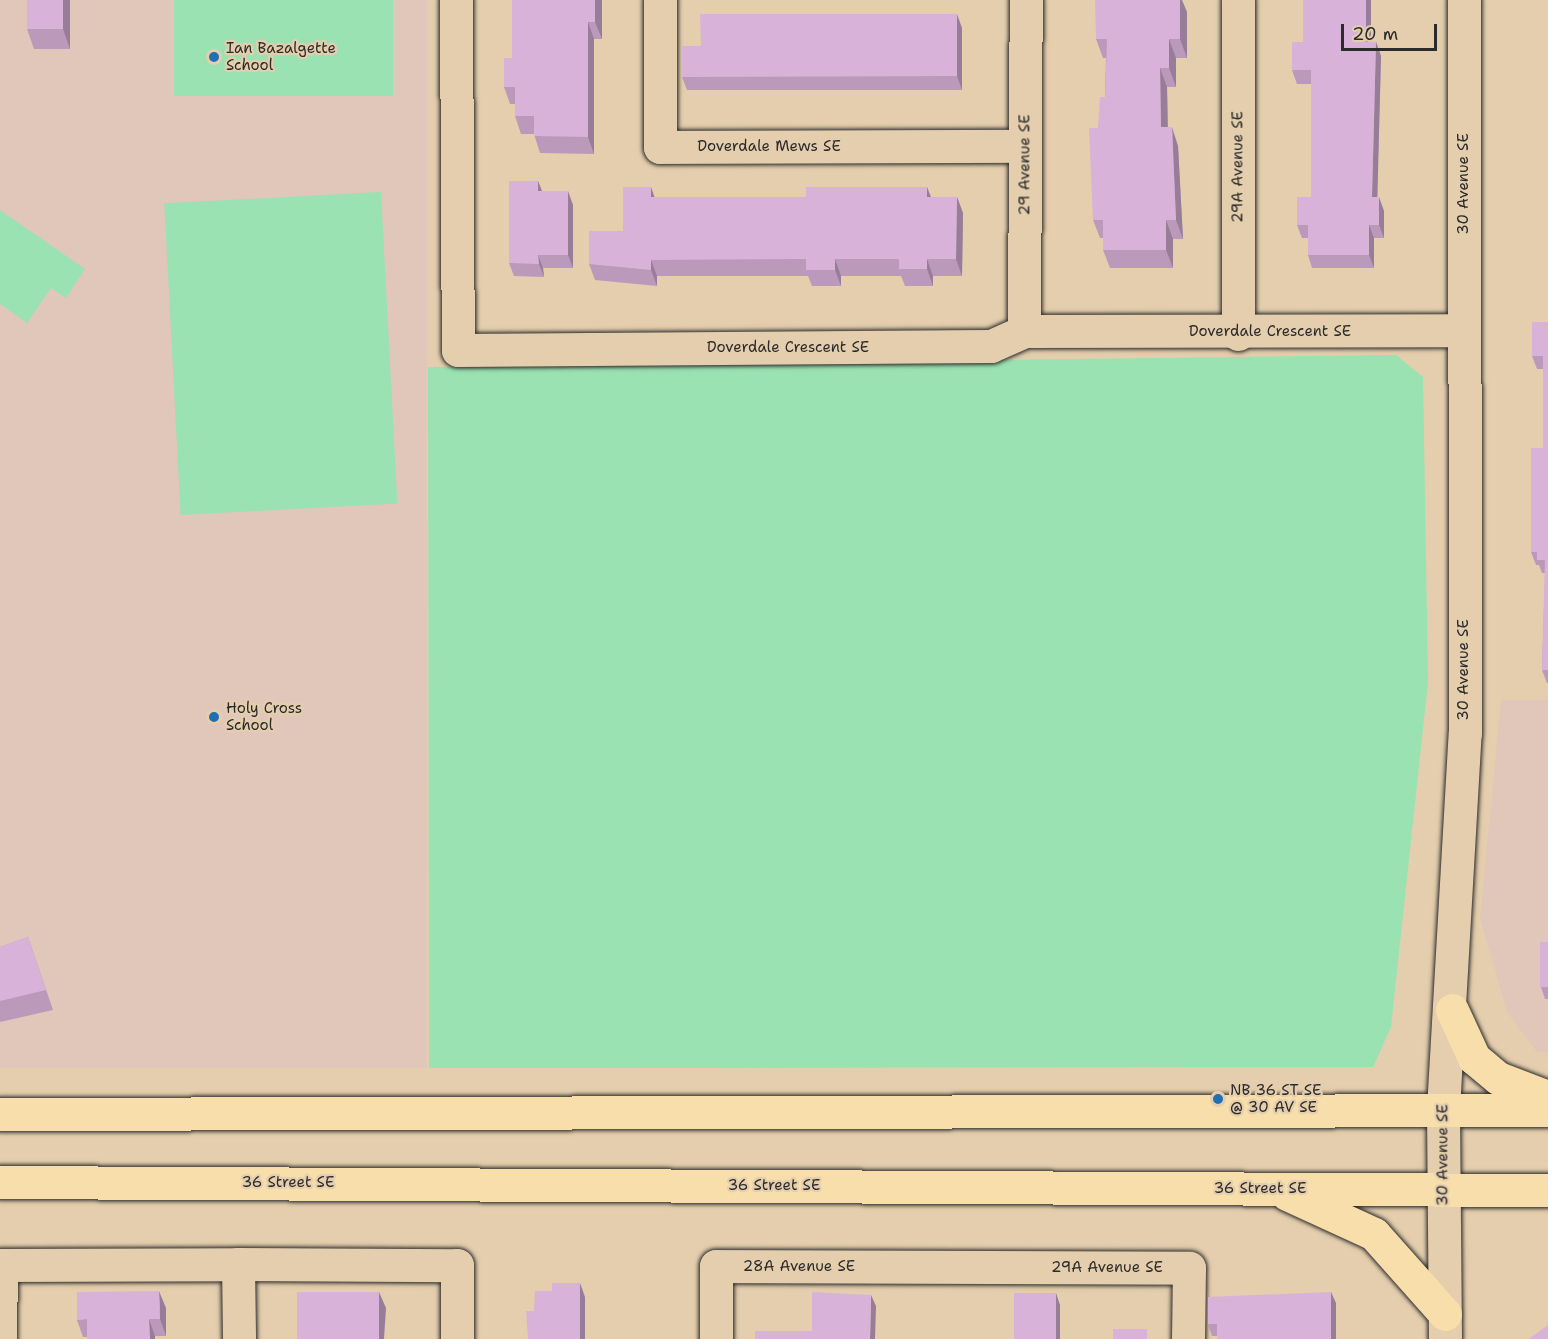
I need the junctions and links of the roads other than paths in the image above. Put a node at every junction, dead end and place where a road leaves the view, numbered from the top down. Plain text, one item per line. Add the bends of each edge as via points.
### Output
1 (456, 0) edge
2 (660, 0) edge
3 (1026, 0) edge
4 (1238, 0) edge
5 (1464, 0) edge
6 (1025, 146) junction
7 (1464, 330) junction
8 (1024, 331) junction
9 (1238, 334) junction
10 (1452, 1010) junction
11 (1548, 1097) edge
12 (1443, 1109) junction
13 (1548, 1110) edge
14 (0, 1114) edge
15 (0, 1182) edge
16 (1277, 1189) junction
17 (1442, 1190) junction
18 (1548, 1190) edge
19 (238, 1264) junction
20 (1, 1265) edge
21 (955, 1268) joint
22 (1445, 1326) edge
23 (0, 1339) edge
24 (239, 1339) edge
25 (457, 1339) edge
26 (716, 1339) edge
27 (1188, 1339) edge

1 - 8 street, Doverdale Crescent SE via 458,350 991,346
2 - 6 street, Doverdale Mews SE via 660,147
3 - 6 street, 29 Avenue SE
4 - 9 street, 29A Avenue SE
5 - 7 street, 30 Avenue SE
6 - 8 street, 29 Avenue SE
7 - 9 street, Doverdale Crescent SE
7 - 10 street, 30 Avenue SE via 1465,734
8 - 9 street, Doverdale Crescent SE
10 - 11 main road via 1474,1058 1498,1078
10 - 12 street, 30 Avenue SE
12 - 13 main road
12 - 14 main road
12 - 17 street, 30 Avenue SE
15 - 16 main road, 36 Street SE
16 - 17 main road, 36 Street SE
16 - 22 main road via 1374,1234
17 - 18 main road, 36 Street SE
17 - 22 street, 30 Avenue SE
19 - 20 street
19 - 24 street
19 - 25 street via 457,1265
20 - 23 street
21 - 26 street, 28A Avenue SE via 716,1266
21 - 27 street, 29A Avenue SE via 1189,1268

